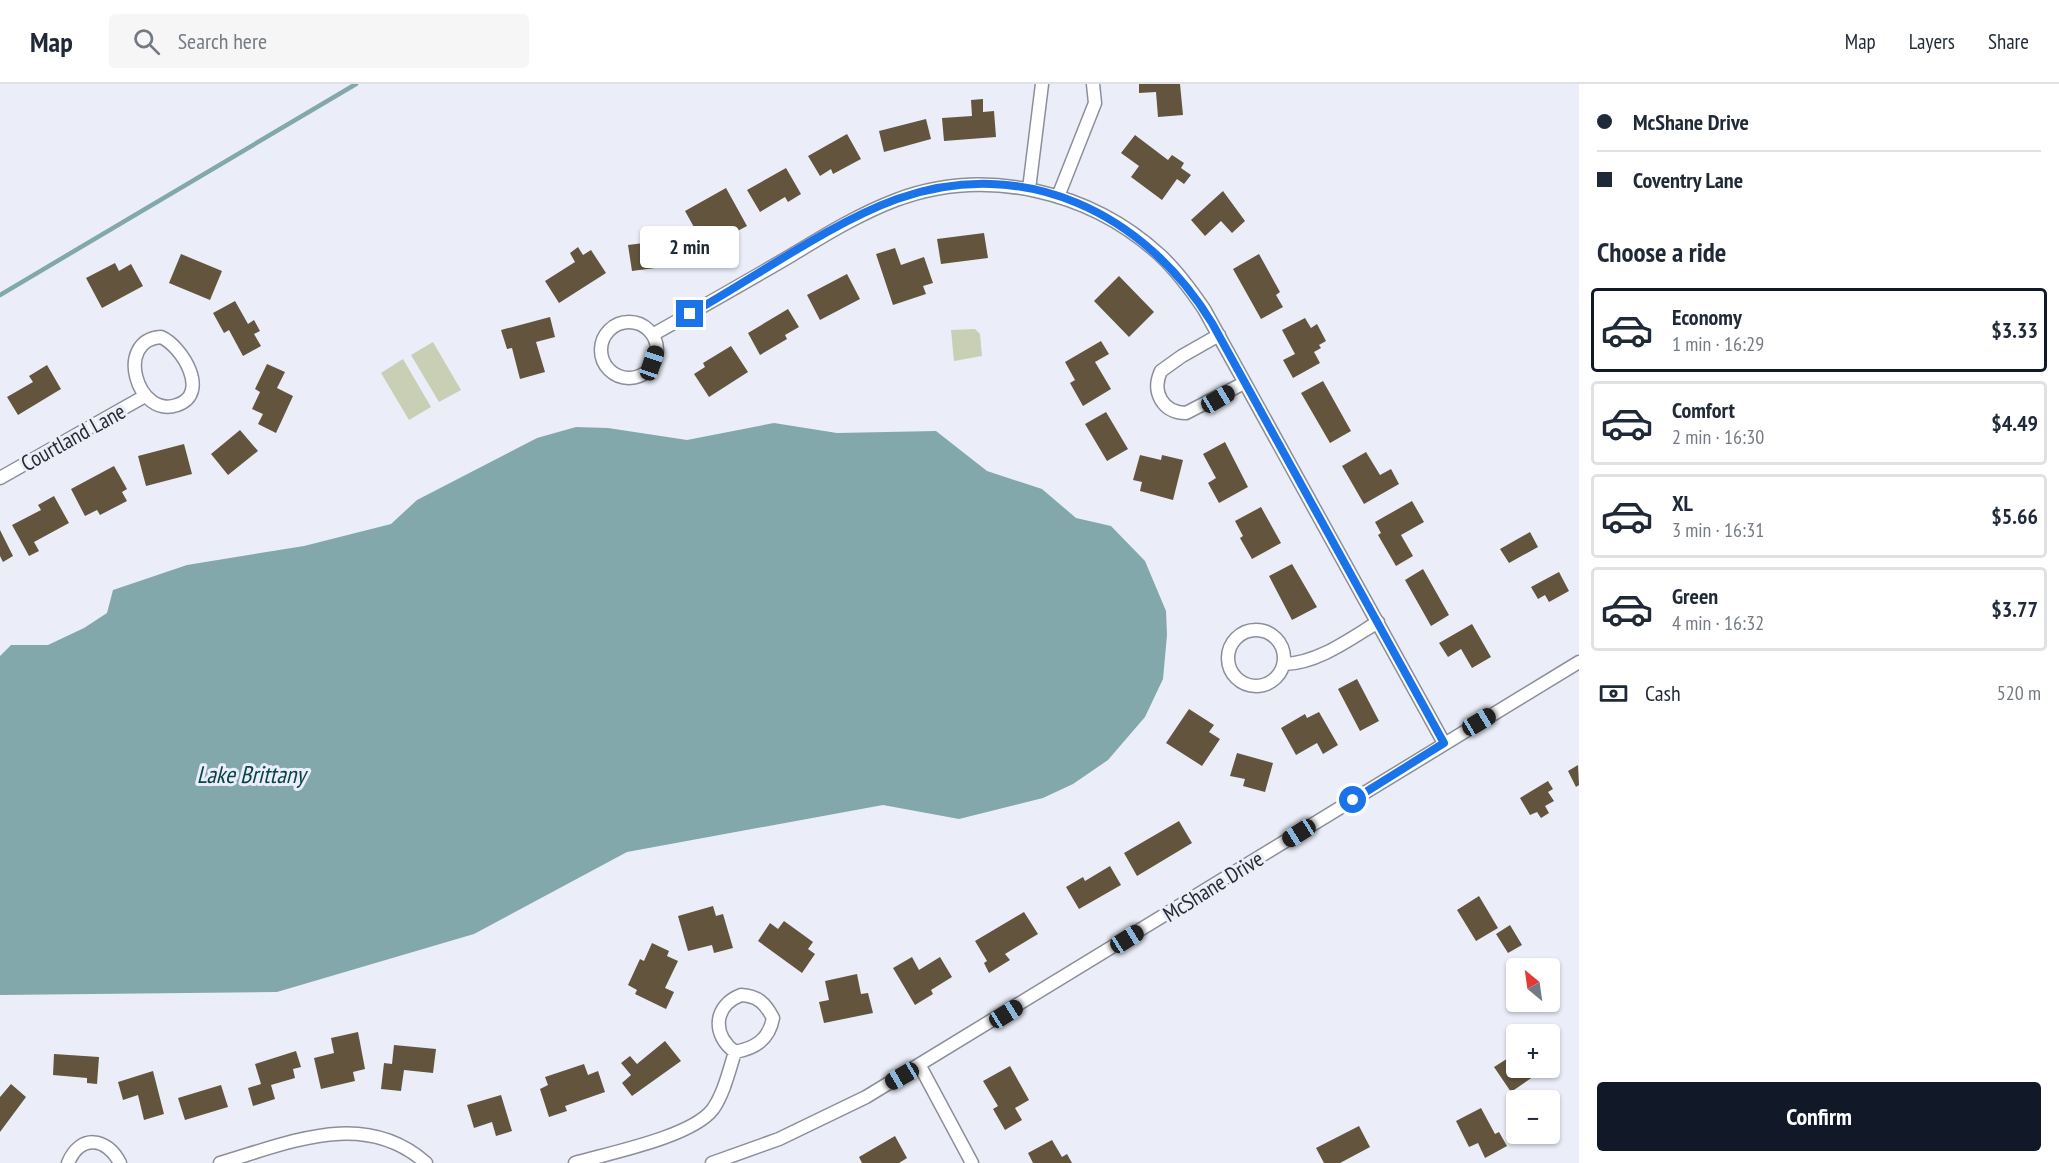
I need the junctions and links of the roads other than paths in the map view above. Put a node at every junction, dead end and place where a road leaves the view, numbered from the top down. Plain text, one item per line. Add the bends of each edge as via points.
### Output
1 (1042, 84) edge
2 (1093, 84) edge
3 (1029, 189) junction
4 (1059, 194) junction
5 (654, 334) junction
6 (1219, 335) junction
7 (1244, 383) junction
8 (145, 396) junction
9 (0, 478) edge
10 (1378, 622) junction
11 (1579, 662) edge
12 (1285, 664) junction
13 (1444, 743) junction
14 (735, 1052) junction
15 (920, 1066) junction
16 (68, 1163) edge
17 (120, 1163) edge
18 (220, 1163) edge
19 (426, 1163) edge
20 (575, 1163) edge
21 (712, 1163) edge
22 (972, 1163) edge

1 - 3 street
2 - 4 street via 1095,103
3 - 4 street
3 - 5 street via 958,185 895,200 822,237
4 - 6 street via 1117,223 1149,245 1189,288
5 - 5 street via 641,324 627,322 610,330 601,346 608,366 627,379 645,372 657,350
6 - 7 street
6 - 7 street via 1161,371 1156,390 1160,399 1177,413 1186,412
7 - 10 street
8 - 8 street, Courtland Lane via 161,406 171,406 187,400 192,392 194,381 183,359 175,346 161,337 147,342 134,361 136,379
8 - 9 street, Courtland Lane
10 - 12 street via 1323,654
10 - 13 street
11 - 13 street, McShane Drive
12 - 12 street via 1280,645 1263,631 1243,633 1228,652 1228,665 1242,685 1253,687 1273,679
13 - 15 street, McShane Drive
14 - 14 street via 751,1049 764,1040 771,1028 773,1018 768,1008 751,995 730,999 718,1018 721,1036
14 - 20 street via 720,1096 702,1120 676,1134
15 - 21 street, McShane Drive via 811,1125
15 - 22 street
16 - 17 street via 82,1146 99,1142 109,1146
18 - 19 street via 341,1132 365,1133 387,1140 407,1148

